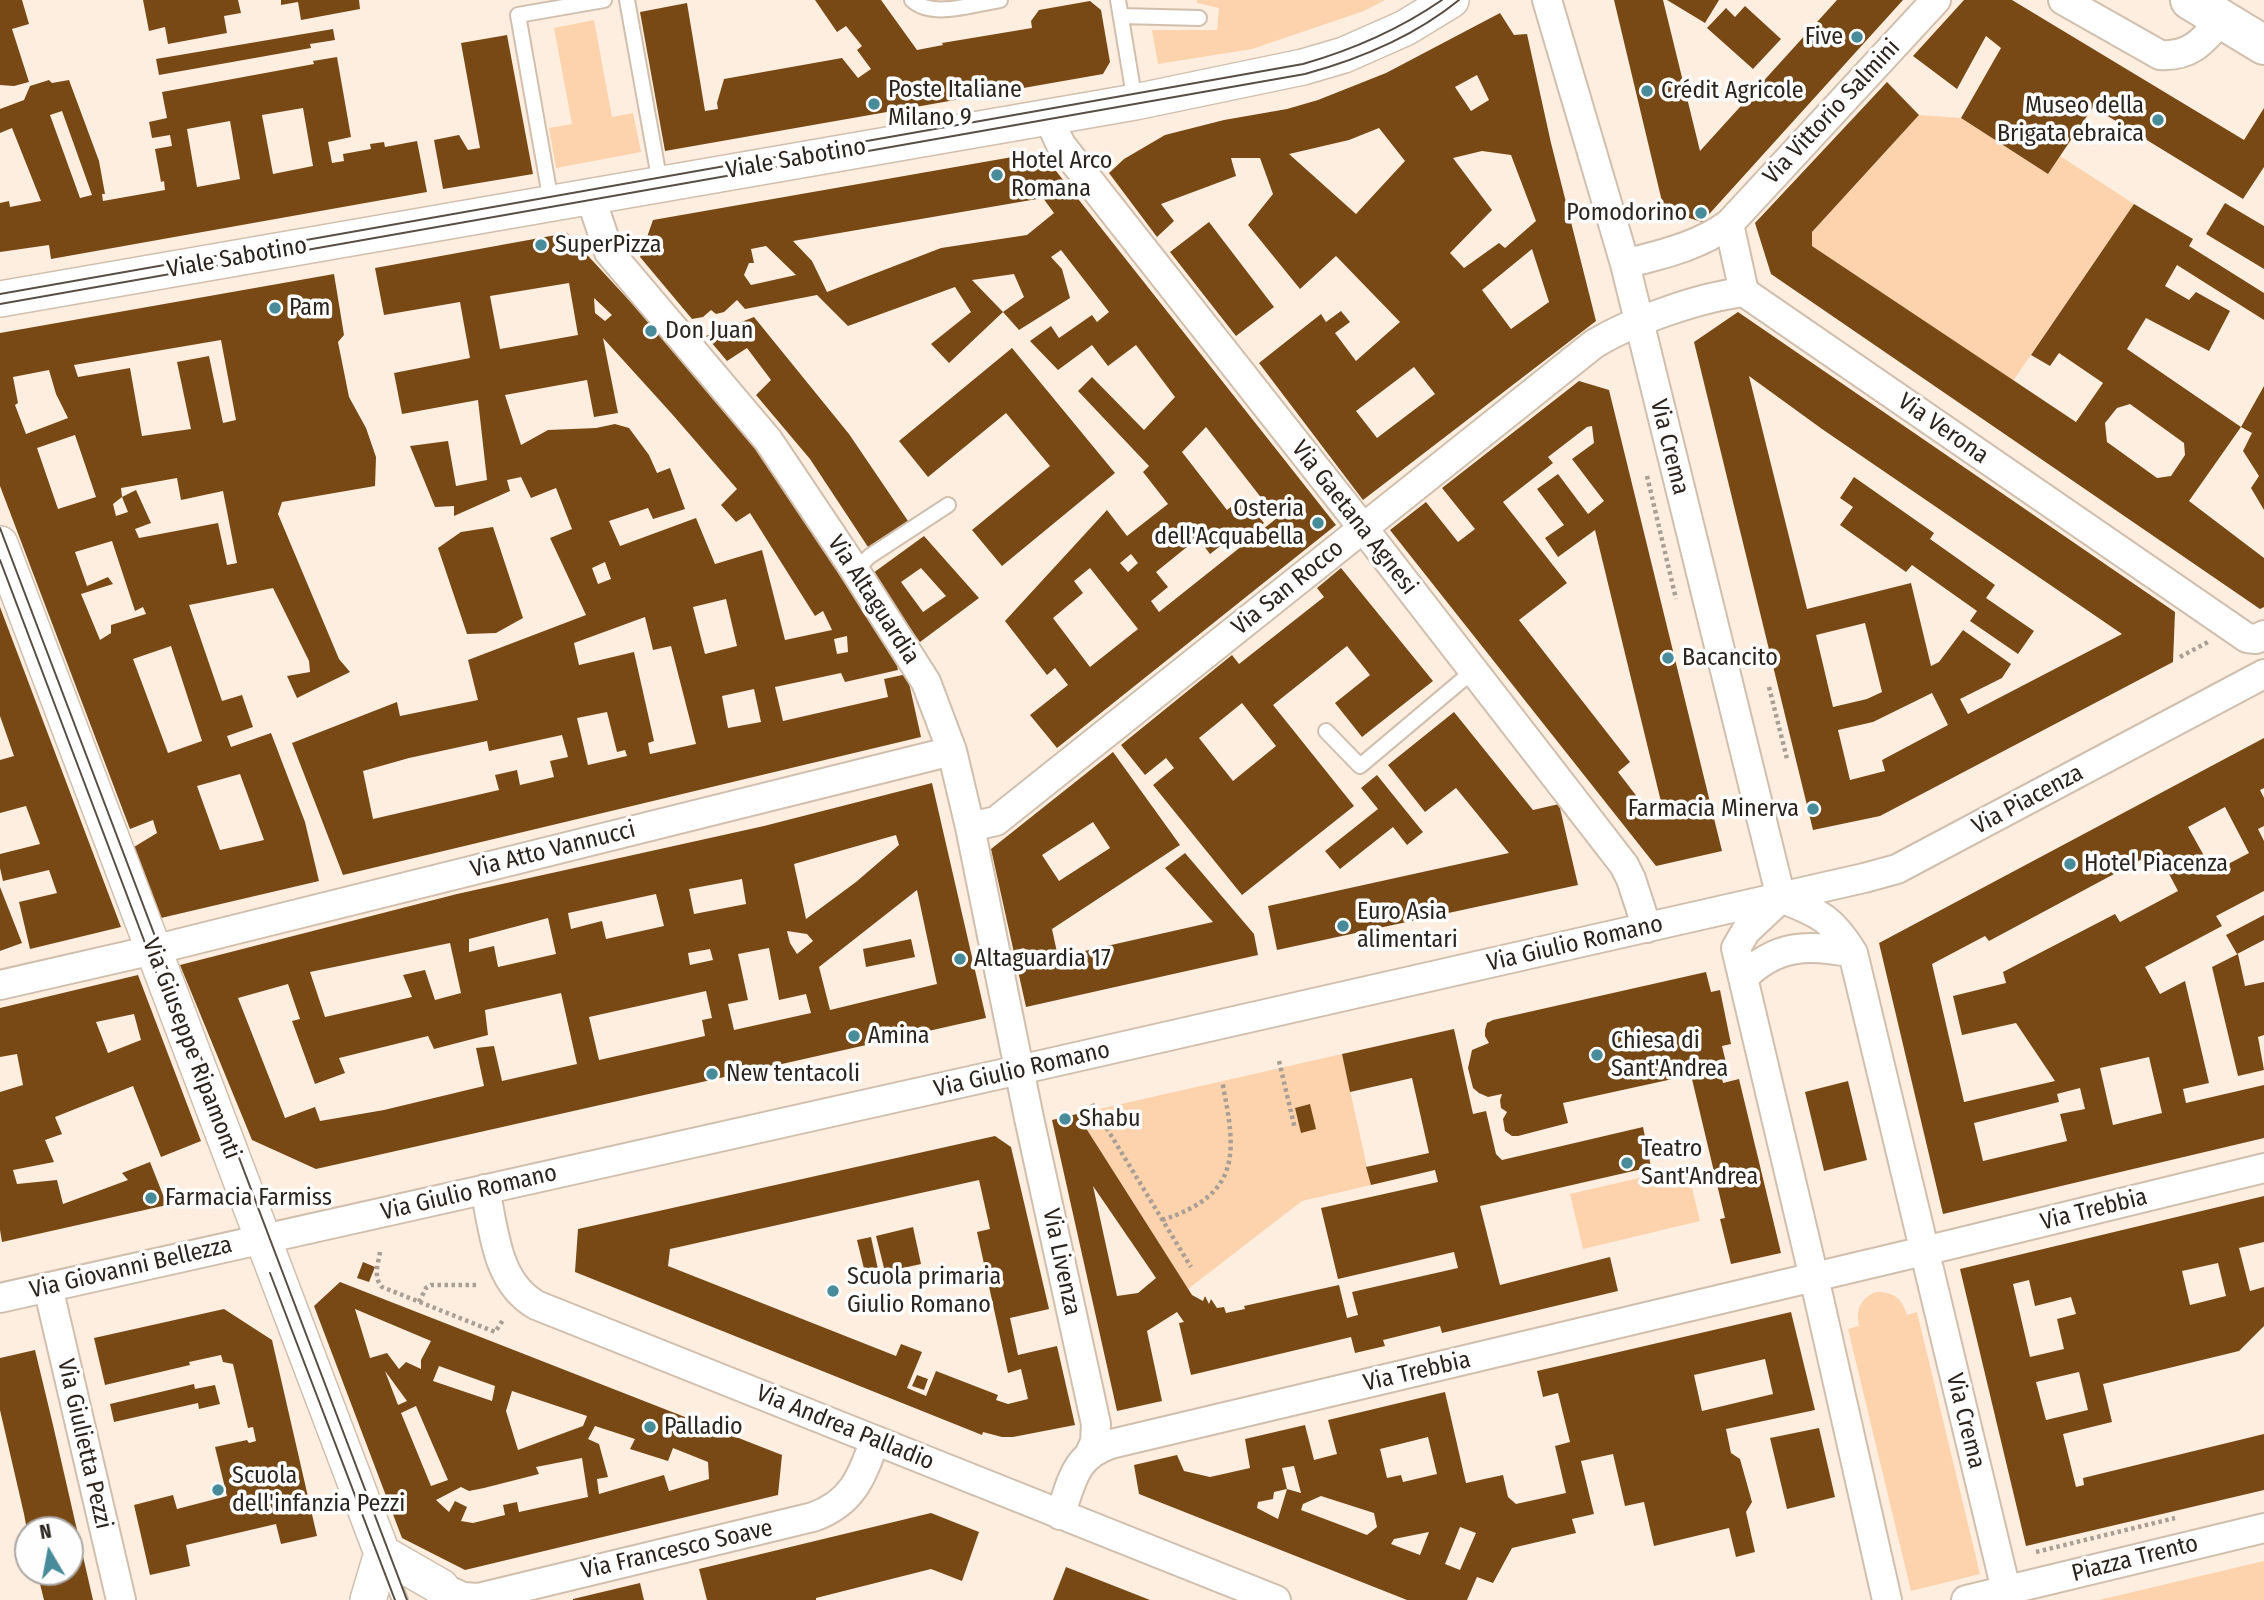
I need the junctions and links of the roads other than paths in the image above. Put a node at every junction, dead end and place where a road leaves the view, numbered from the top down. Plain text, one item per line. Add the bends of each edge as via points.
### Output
1 (604, 0) edge
2 (627, 0) edge
3 (912, 0) edge
4 (998, 0) edge
5 (1118, 0) edge
6 (1451, 0) edge
7 (1547, 0) edge
8 (1936, 0) edge
9 (2063, 0) edge
10 (571, 3) edge
11 (2206, 10) edge
12 (1121, 16) junction
13 (1199, 18) dead end
14 (2264, 45) edge
15 (1135, 102) junction
16 (1047, 115) junction
17 (660, 183) junction
18 (590, 196) junction
19 (551, 202) junction
20 (1729, 224) junction
21 (1625, 264) junction
22 (127, 277) junction
23 (0, 282) edge
24 (1744, 292) junction
25 (0, 299) edge
26 (1639, 323) junction
27 (948, 505) dead end
28 (1363, 528) junction
29 (0, 544) edge
30 (855, 570) junction
31 (2264, 635) edge
32 (1473, 671) junction
33 (2264, 674) edge
34 (1326, 731) dead end
35 (952, 751) junction
36 (970, 827) junction
37 (1781, 898) junction
38 (1647, 928) junction
39 (153, 950) junction
40 (1853, 953) junction
41 (1743, 978) junction
42 (0, 985) edge
43 (1019, 1070) junction
44 (2264, 1168) edge
45 (485, 1189) junction
46 (262, 1238) junction
47 (1923, 1251) junction
48 (1813, 1277) junction
49 (48, 1287) junction
50 (0, 1298) edge
51 (875, 1440) junction
52 (1090, 1453) junction
53 (1060, 1515) junction
54 (2264, 1528) edge
55 (382, 1553) junction
56 (2006, 1590) junction
57 (443, 1594) edge
58 (121, 1600) edge
59 (368, 1600) edge
60 (400, 1600) edge
61 (1276, 1600) edge
62 (1887, 1600) edge
63 (1966, 1600) edge

1 - 10 lane
2 - 17 lane
3 - 4 lane via 938,10
5 - 12 lane
6 - 15 street, Viale Sabotino via 1405,28 1344,55
7 - 21 street, Via Crema
8 - 20 street, Via Vittorio Salmini
9 - 11 street via 2160,55 2173,56 2203,42
10 - 19 lane via 518,15
11 - 14 main road
12 - 13 lane
12 - 15 lane
15 - 16 street, Viale Sabotino
16 - 17 street, Viale Sabotino
16 - 28 street, Via Gaetana Agnesi via 1061,145
17 - 18 street, Viale Sabotino
18 - 19 street, Viale Sabotino
18 - 30 street, Via Altaguardia via 609,252 768,440
19 - 22 street, Viale Sabotino
20 - 21 street, Via Vittorio Salmini via 1709,239
20 - 24 street
21 - 26 street, Via Crema
22 - 23 street, Viale Sabotino via 93,266
22 - 25 street, Viale Sabotino
24 - 26 street
24 - 31 street, Via Verona via 2223,634 2256,639
26 - 28 street, Via San Rocco via 1594,344
26 - 37 street, Via Crema
27 - 30 lane
28 - 32 street, Via Gaetana Agnesi
28 - 36 street, Via San Rocco via 996,821
29 - 39 street, Via Giuseppe Ripamonti
30 - 35 street, Via Altaguardia via 926,682
32 - 34 lane via 1360,766
32 - 38 street, Via Gaetana Agnesi via 1624,865
33 - 37 street, Via Piacenza via 1897,869
35 - 36 street, Via Altaguardia
35 - 39 street, Via Atto Vannucci
36 - 43 street, Via Altaguardia
37 - 38 street, Via Giulio Romano
37 - 40 street, Via Crema via 1823,916 1839,930
37 - 41 street via 1746,931 1736,948
38 - 43 street, Via Giulio Romano
39 - 42 street, Via Atto Vannucci
39 - 46 street, Via Giuseppe Ripamonti
40 - 41 street via 1807,946 1791,949 1769,957
40 - 47 street, Via Crema
41 - 48 street
43 - 45 street, Via Giulio Romano
43 - 52 street, Via Livenza via 1096,1424
44 - 47 street, Via Trebbia
45 - 46 street, Via Giulio Romano
45 - 51 street, Via Andrea Palladio via 505,1271 529,1301
46 - 49 street, Via Giovanni Bellezza
46 - 55 street, Via Giuseppe Ripamonti
47 - 48 street
47 - 56 street, Via Crema
48 - 52 street, Via Trebbia via 1111,1444
48 - 62 street
49 - 50 street, Via Giovanni Bellezza
49 - 58 street, Via Giulietta Pezzi
51 - 53 street, Via Andrea Palladio
51 - 57 street, Via Francesco Soave via 854,1488 826,1512 478,1598
52 - 53 street via 1080,1462
53 - 61 street, Via Andrea Palladio
54 - 56 street, Piazza Trento
55 - 57 street
55 - 59 street
55 - 60 lane, Via Giuseppe Ripamonti
56 - 63 street, Piazza Trento

